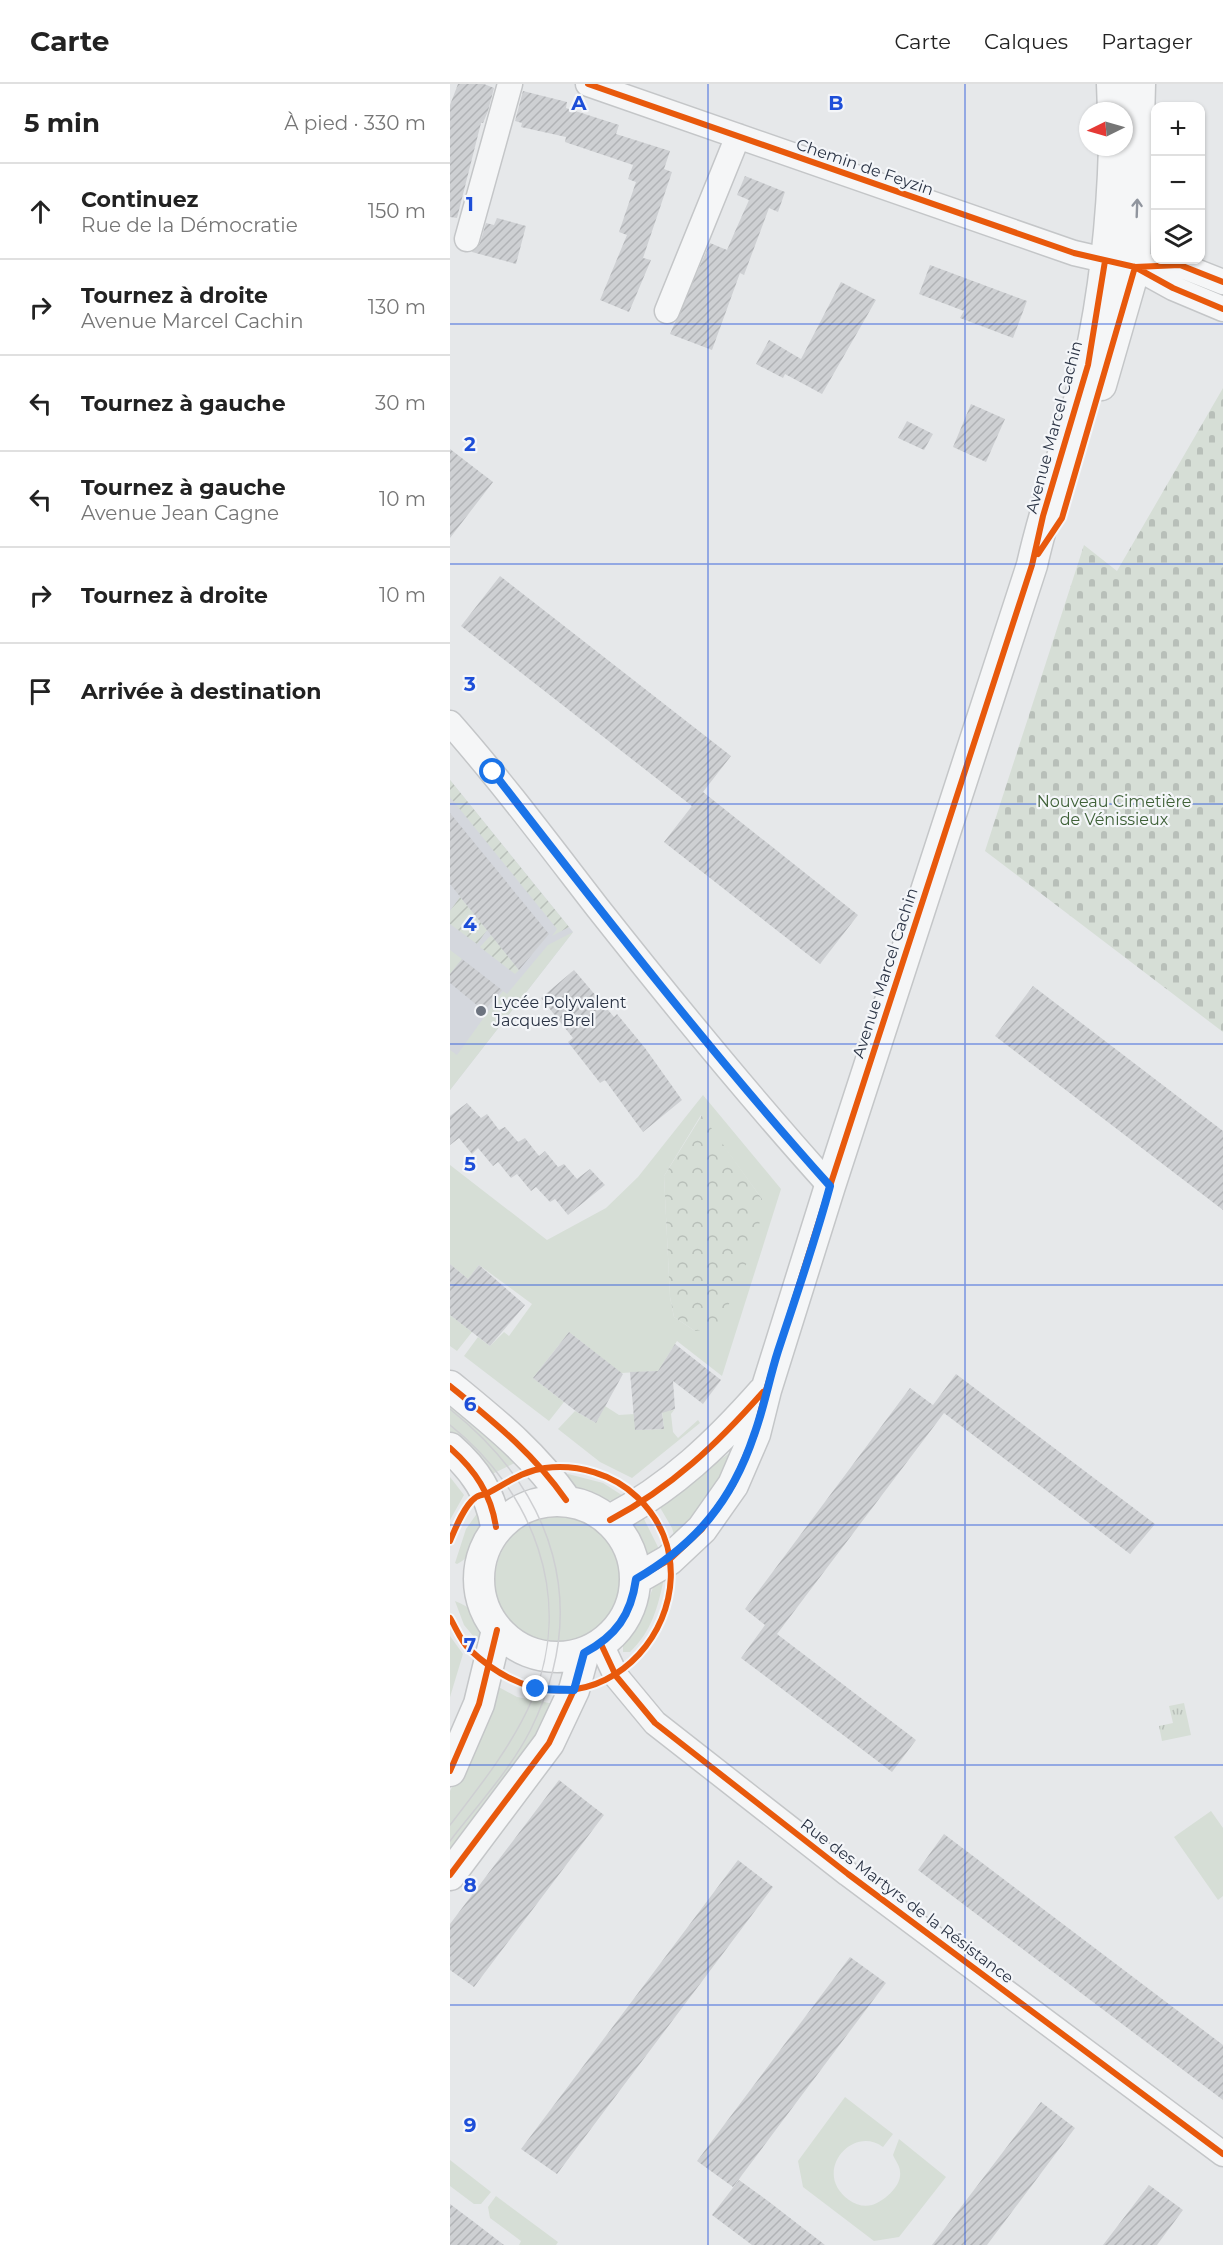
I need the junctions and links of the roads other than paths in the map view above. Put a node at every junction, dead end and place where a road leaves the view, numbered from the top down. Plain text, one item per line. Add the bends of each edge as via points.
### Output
1 (510, 84) edge
2 (588, 84) edge
3 (1112, 84) edge
4 (1140, 84) edge
5 (1113, 102) edge
6 (738, 136) junction
7 (1113, 156) edge
8 (467, 239) dead end
9 (1105, 261) junction
10 (1135, 267) junction
11 (1223, 282) edge
12 (1223, 309) edge
13 (667, 311) dead end
14 (1032, 565) junction
15 (450, 723) edge
16 (830, 1186) junction
17 (450, 1386) edge
18 (765, 1390) junction
19 (450, 1448) edge
20 (566, 1500) junction
21 (610, 1520) junction
22 (496, 1527) junction
23 (636, 1579) junction
24 (497, 1630) junction
25 (592, 1648) junction
26 (450, 1772) edge
27 (450, 1875) edge
28 (1223, 2154) edge

1 - 8 street
2 - 6 street, Chemin de Feyzin
3 - 5 street
10 -> 4 street, Avenue Marcel Cachin
6 - 9 street, Chemin de Feyzin via 1074,254
6 - 13 street
7 - 9 street, Avenue Marcel Cachin
9 - 10 street, Chemin de Feyzin
9 - 14 street, Avenue Marcel Cachin via 1088,365
10 - 11 street, Chemin de Feyzin via 1180,265
10 - 12 street, Chemin de Feyzin
10 - 14 street, Avenue Marcel Cachin via 1062,518
14 - 16 street, Avenue Marcel Cachin
15 - 16 street via 753,1100
16 - 18 street, Avenue Marcel Cachin
17 - 20 street via 515,1439 544,1468
18 - 21 street, Avenue Marcel Cachin via 716,1445 642,1502
18 - 23 street, Avenue Marcel Cachin via 755,1434 733,1485 702,1528 669,1560
19 - 22 street via 475,1473 487,1494
20 - 21 street via 589,1507
20 - 22 street via 528,1506
21 - 23 street via 629,1547
22 - 24 street via 482,1558 479,1589 485,1611
23 - 25 street via 626,1616 615,1632
24 - 25 street via 511,1643 539,1656 564,1656
24 - 26 street via 479,1704
25 - 27 street via 549,1743
25 - 28 street, Rue des Martyrs de la Résistance via 655,1723 848,1875

